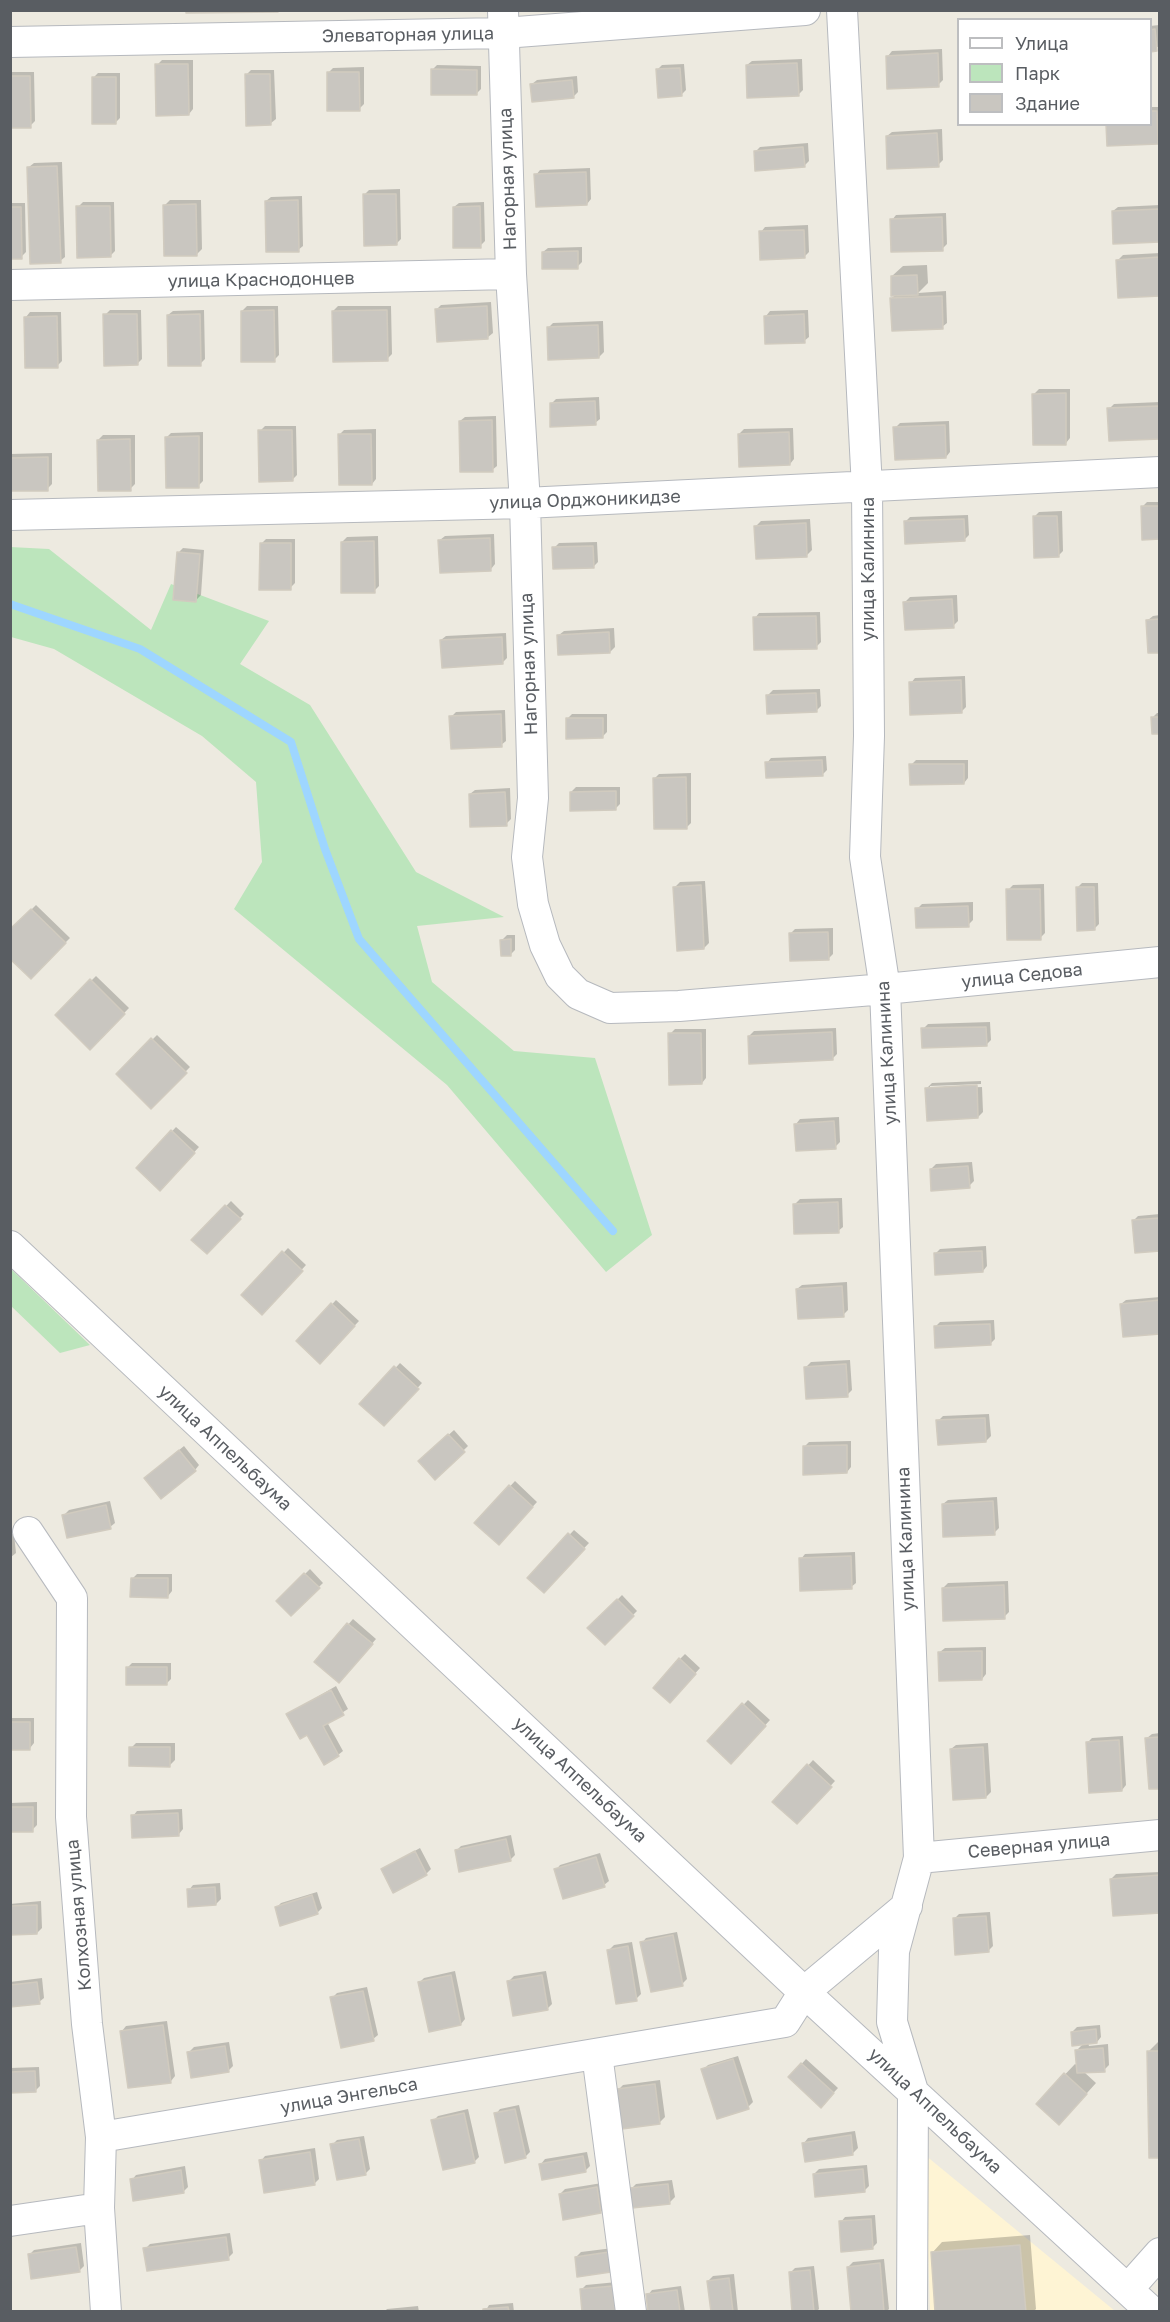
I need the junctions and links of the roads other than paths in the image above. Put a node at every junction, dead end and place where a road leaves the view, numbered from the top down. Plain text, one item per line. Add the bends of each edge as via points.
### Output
1 (805, 10) edge
2 (842, 10) edge
3 (503, 22) edge
4 (10, 42) edge
5 (511, 274) junction
6 (10, 285) edge
7 (1160, 472) edge
8 (867, 488) junction
9 (525, 503) junction
10 (10, 516) edge
11 (1160, 962) edge
12 (885, 989) junction
13 (10, 1246) edge
14 (28, 1532) dead end
15 (1160, 1835) edge
16 (919, 1858) junction
17 (907, 1906) junction
18 (804, 1992) junction
19 (597, 2054) junction
20 (913, 2091) junction
21 (101, 2137) junction
22 (99, 2208) junction
23 (10, 2221) edge
24 (1160, 2253) edge
25 (1128, 2289) junction
26 (106, 2312) edge
27 (631, 2312) edge
28 (912, 2312) edge
29 (1152, 2312) edge

1 - 3 street, Элеваторная улица
2 - 8 street, улица Калинина
3 - 4 street, Элеваторная улица
3 - 5 street, Нагорная улица
5 - 6 street, улица Краснодонцев
5 - 9 street, Нагорная улица
7 - 8 street, улица Орджоникидзе
8 - 9 street, улица Орджоникидзе
8 - 12 street, улица Калинина via 869,736 865,857
9 - 10 street, улица Орджоникидзе
9 - 12 street, Нагорная улица via 532,798 527,857 532,904 560,976 578,994 610,1008
11 - 12 street, улица Седова
12 - 16 street, улица Калинина
13 - 18 street, улица Аппельбаума
14 - 21 street, Колхозная улица via 72,1598 71,1817 87,2024
15 - 16 street, Северная улица
16 - 17 street, улица Калинина
17 - 18 street, улица Энгельса
17 - 20 street, улица Калинина via 894,1951 892,2022
18 - 19 street, улица Энгельса via 785,2022
18 - 20 street, улица Аппельбаума
19 - 21 street, улица Энгельса
19 - 27 street
20 - 25 street, улица Аппельбаума
20 - 28 street
21 - 22 street, Колхозная улица
22 - 23 street
22 - 26 street, Колхозная улица
24 - 25 street
25 - 29 street, улица Аппельбаума

